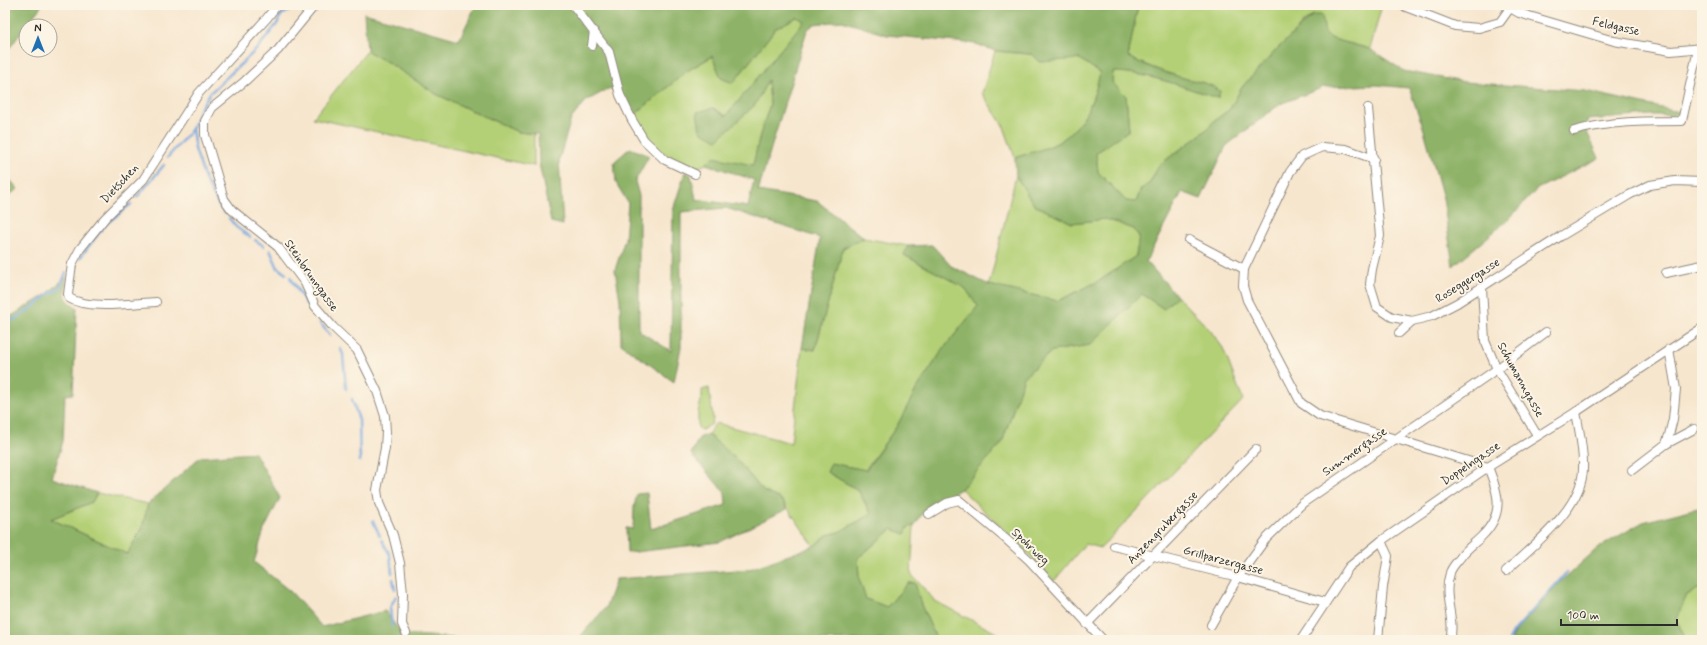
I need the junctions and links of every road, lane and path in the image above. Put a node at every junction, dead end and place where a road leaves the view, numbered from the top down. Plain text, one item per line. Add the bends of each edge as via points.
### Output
1 (277, 5) edge
2 (315, 5) edge
3 (574, 5) edge
4 (1401, 5) edge
5 (1507, 7) edge
6 (594, 32) junction
7 (592, 46) dead end
8 (1700, 49) edge
9 (1368, 108) dead end
10 (1574, 131) dead end
11 (1374, 159) junction
12 (695, 174) dead end
13 (1702, 182) edge
14 (1189, 240) dead end
15 (1702, 266) edge
16 (1244, 270) junction
17 (1666, 273) dead end
18 (1482, 287) junction
19 (156, 302) dead end
20 (1412, 321) junction
21 (1702, 328) edge
22 (1546, 332) dead end
23 (1399, 333) dead end
24 (1669, 349) junction
25 (1497, 369) junction
26 (1576, 412) junction
27 (1694, 429) dead end
28 (1537, 435) junction
29 (1396, 438) junction
30 (1666, 444) junction
31 (1256, 449) dead end
32 (1488, 467) junction
33 (1632, 470) dead end
34 (929, 514) dead end
35 (1381, 541) junction
36 (1114, 546) dead end
37 (1154, 555) junction
38 (1506, 571) dead end
39 (1238, 577) junction
40 (1326, 602) junction
41 (1087, 624) junction
42 (1210, 625) dead end
43 (406, 633) dead end
44 (1102, 640) edge
45 (1301, 640) edge
46 (1378, 640) edge
47 (1450, 640) edge

1 - 19 street, Dietschen via 199,93 143,180 105,218 80,249 72,264 68,294 75,302
2 - 43 street, Steinbrunngasse via 278,50 212,108 205,121 205,135 224,199 232,210 278,247 305,283 316,306 357,350 377,391 385,416 386,432 377,490 379,503 393,534 400,563 402,624
3 - 6 street
4 - 5 street via 1455,26 1479,28 1500,22
5 - 8 street, Feldgasse via 1519,13 1614,41 1671,51
6 - 7 street
6 - 12 street via 609,52 620,94 644,140 665,160
8 - 10 street via 1682,121 1640,120
9 - 11 street, Roseggergasse
11 - 16 street via 1346,148 1322,147 1302,156 1290,172
11 - 20 street, Roseggergasse via 1380,236 1370,284 1377,307 1392,317
13 - 18 street, Roseggergasse via 1675,181 1650,185 1629,195
14 - 16 street
15 - 17 street
16 - 29 street via 1243,286 1247,300 1300,403 1320,416
18 - 20 street, Roseggergasse via 1432,316
18 - 25 street, Schumanngasse via 1485,340
20 - 23 street
21 - 24 street, Doppelngasse
22 - 25 street, Summergasse
24 - 26 street, Doppelngasse
24 - 30 street via 1676,389 1673,419
25 - 28 street, Schumanngasse
25 - 29 street, Summergasse
26 - 28 street, Doppelngasse
26 - 38 street via 1583,470 1578,492 1570,508
27 - 30 street
28 - 32 street, Doppelngasse
29 - 32 street
29 - 39 street, Summergasse via 1303,503 1264,540
30 - 33 street
31 - 37 street, Anzengrubergasse
32 - 35 street, Doppelngasse
32 - 47 street via 1495,484 1498,508 1494,523 1464,552 1450,572 1446,592 1452,633
34 - 41 street, Spohrweg via 947,503 959,500 1029,560
35 - 40 street, Doppelngasse via 1349,567
35 - 46 street via 1388,556
36 - 37 street, Grillparzergasse
37 - 39 street, Grillparzergasse
37 - 41 street, Anzengrubergasse
39 - 40 street, Grillparzergasse
39 - 42 street, Summergasse
40 - 45 street, Doppelngasse
41 - 44 street, Spohrweg

